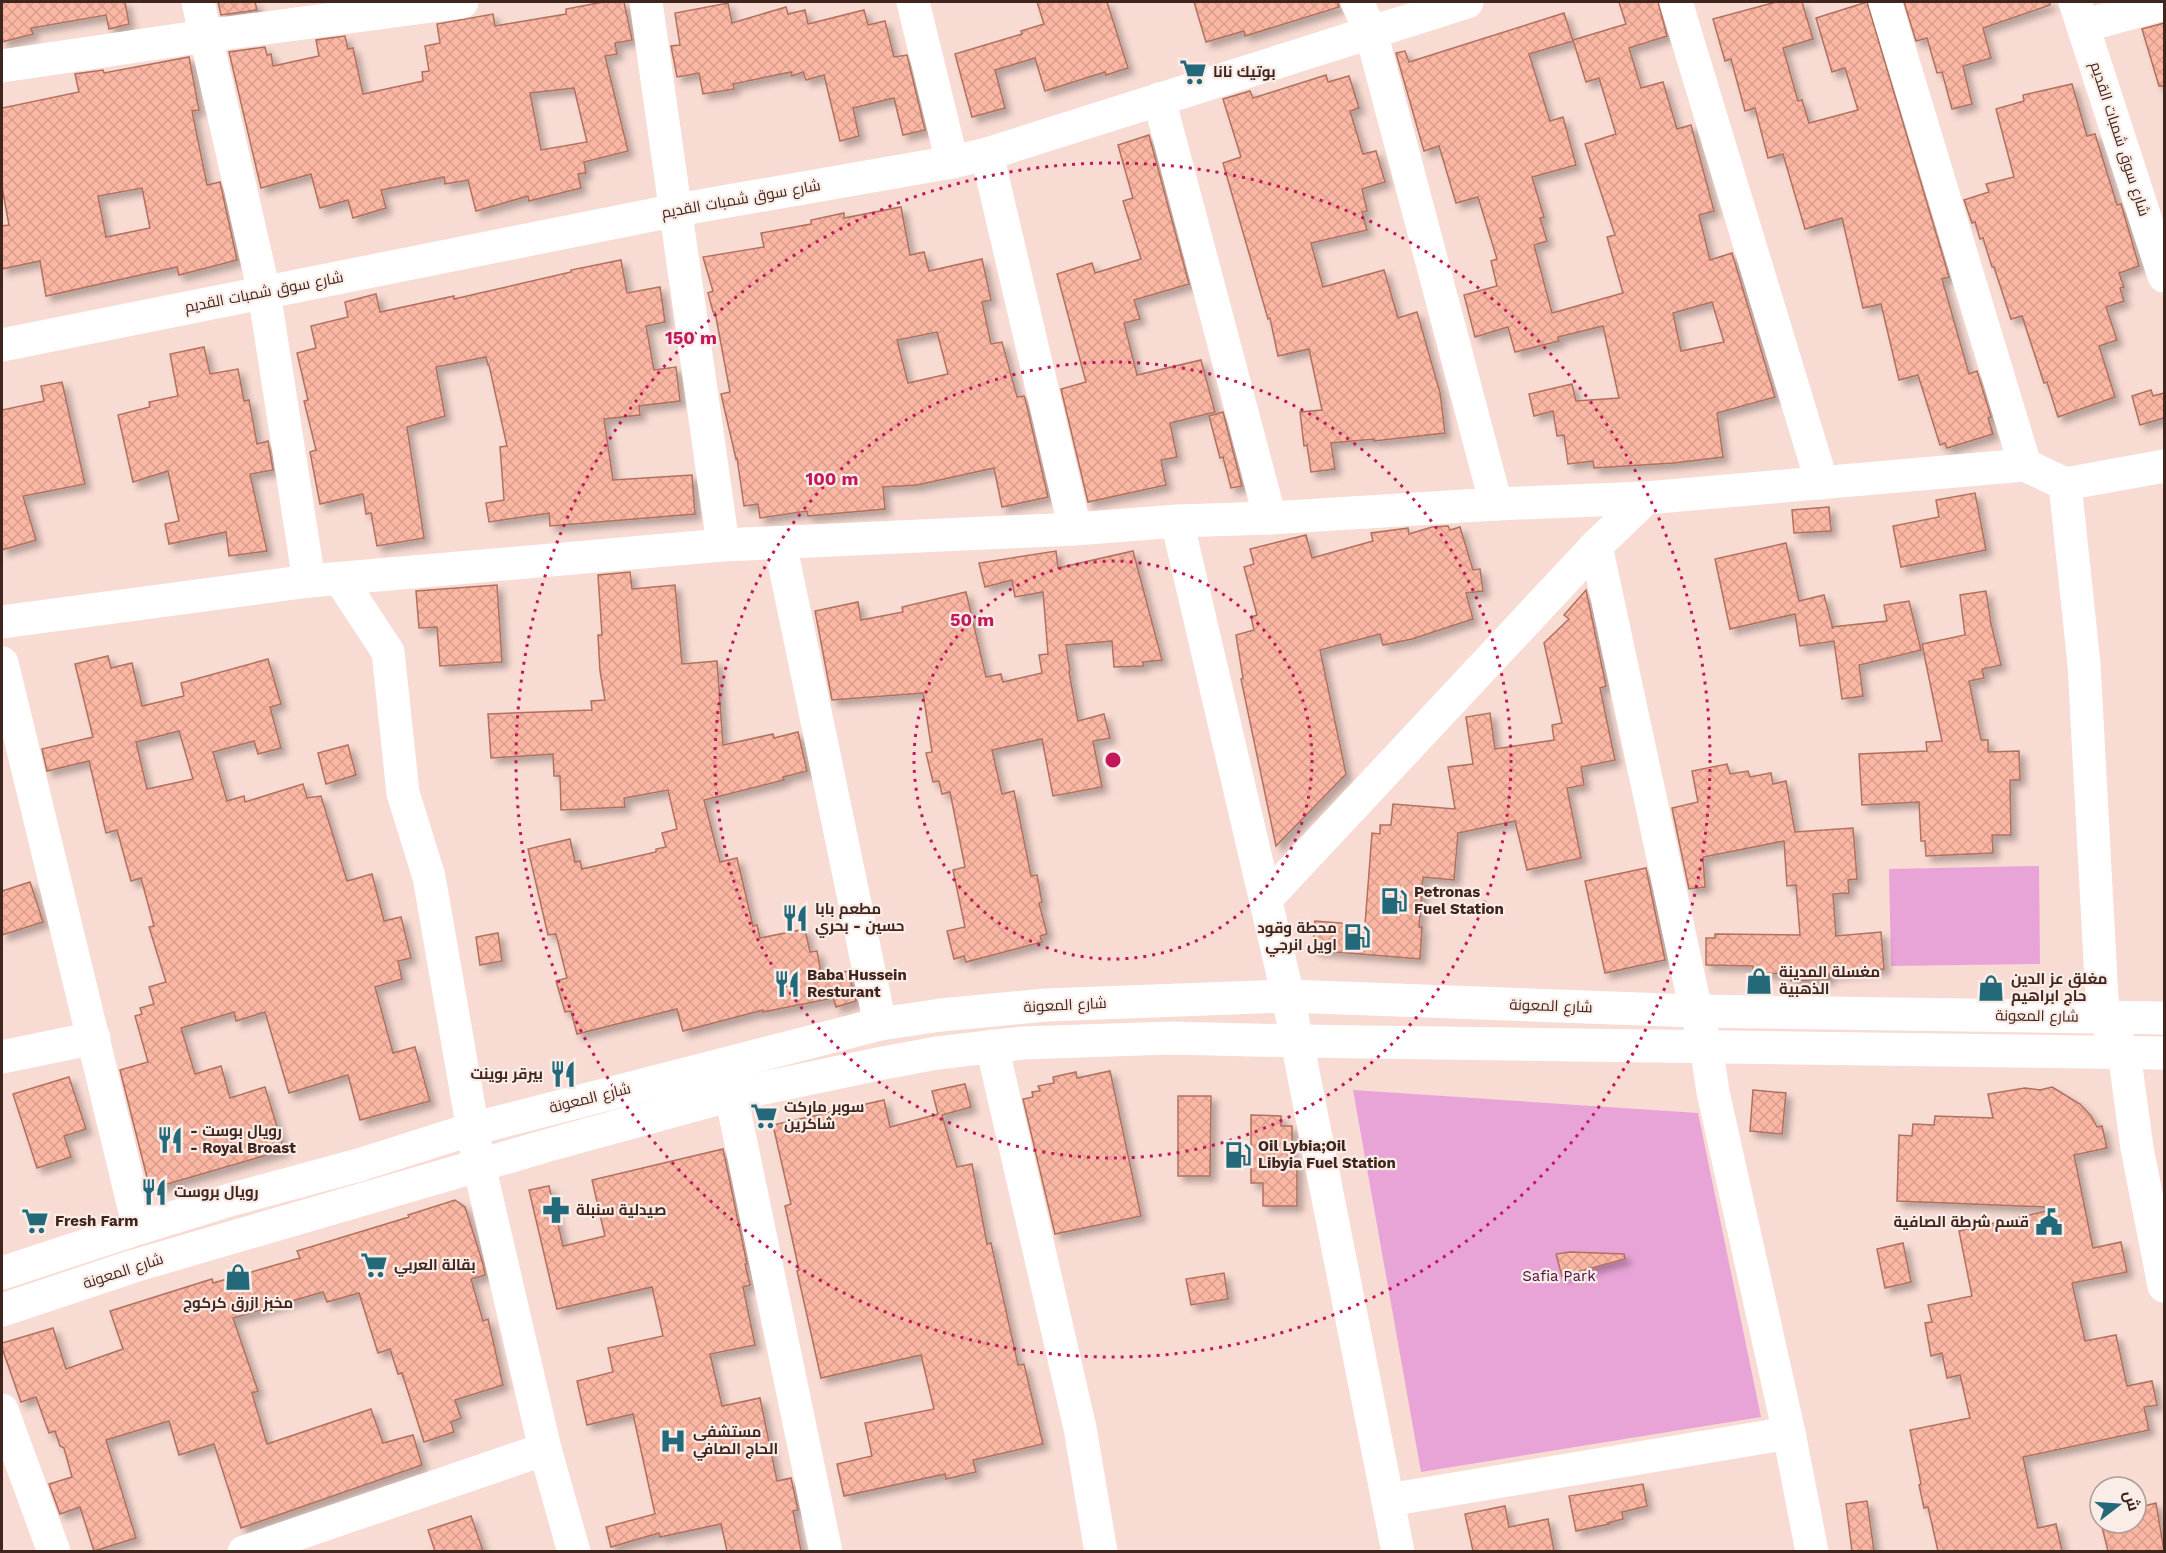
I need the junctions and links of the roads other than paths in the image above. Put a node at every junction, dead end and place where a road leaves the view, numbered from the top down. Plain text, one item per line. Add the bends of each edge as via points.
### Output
1 (198, 2) edge
2 (462, 2) edge
3 (646, 2) edge
4 (913, 2) edge
5 (1356, 2) edge
6 (1467, 2) edge
7 (1676, 2) edge
8 (1885, 2) edge
9 (2164, 4) edge
10 (2079, 14) edge
11 (1371, 32) junction
12 (205, 36) junction
13 (2, 66) edge
14 (1159, 99) junction
15 (987, 154) junction
16 (952, 162) junction
17 (677, 210) junction
18 (2164, 276) edge
19 (264, 292) junction
20 (2, 345) edge
21 (2025, 465) junction
22 (2164, 466) edge
23 (1822, 483) junction
24 (2065, 484) junction
25 (1647, 498) junction
26 (1496, 504) junction
27 (1270, 518) junction
28 (1177, 521) junction
29 (1075, 529) junction
30 (780, 543) junction
31 (723, 545) junction
32 (1596, 546) junction
33 (325, 580) junction
34 (2, 622) edge
35 (2, 663) edge
36 (1266, 899) junction
37 (1288, 996) junction
38 (1696, 1011) junction
39 (2103, 1017) junction
40 (2164, 1018) edge
41 (880, 1024) junction
42 (94, 1038) junction
43 (1298, 1041) junction
44 (992, 1046) junction
45 (1706, 1046) junction
46 (2124, 1052) junction
47 (2164, 1053) edge
48 (2, 1057) edge
49 (731, 1095) junction
50 (472, 1129) junction
51 (479, 1165) junction
52 (139, 1228) junction
53 (2, 1273) edge
54 (2164, 1286) edge
55 (2, 1310) edge
56 (2, 1410) edge
57 (1789, 1433) junction
58 (545, 1449) junction
59 (1388, 1500) junction
60 (253, 1550) edge
61 (54, 1551) edge
62 (574, 1551) edge
63 (826, 1551) edge
64 (1101, 1551) edge
65 (1398, 1551) edge
66 (1812, 1551) edge

1 - 12 main road
2 - 12 main road
3 - 17 main road
4 - 16 main road
5 - 11 main road
6 - 11 main road, شارع سوق شمبات القديم
7 - 23 main road
8 - 21 main road
9 - 10 main road
10 - 18 main road, شارع سوق شمبات القديم
11 - 14 main road, شارع سوق شمبات القديم
11 - 26 main road
12 - 13 main road
12 - 19 main road
14 - 15 main road, شارع سوق شمبات القديم
14 - 27 main road
15 - 16 main road, شارع سوق شمبات القديم
15 - 29 main road
16 - 17 main road, شارع سوق شمبات القديم
17 - 19 main road, شارع سوق شمبات القديم
17 - 31 main road
19 - 20 main road, شارع سوق شمبات القديم
19 - 33 main road
21 - 23 main road
21 - 24 main road
22 - 24 main road
23 - 25 main road
24 - 39 main road via 2084,664
25 - 26 main road
25 - 32 main road
26 - 27 main road
27 - 28 main road
28 - 29 main road
28 - 36 main road
29 - 30 main road
30 - 31 main road
30 - 41 main road
31 - 33 main road
32 - 36 main road
32 - 38 main road
33 - 34 main road
33 - 50 main road via 388,652 403,793 429,877
35 - 42 main road
36 - 37 main road
37 - 38 main road, شارع المعونة
37 - 41 main road, شارع المعونة via 1046,1005
37 - 43 main road
38 - 39 main road, شارع المعونة
38 - 45 main road
39 - 40 main road, شارع المعونة
39 - 46 main road
41 - 50 main road, شارع المعونة
42 - 48 main road
42 - 52 main road
43 - 44 main road, شارع المعونة via 1128,1038
43 - 45 main road, شارع المعونة
43 - 59 main road
44 - 49 main road, شارع المعونة
44 - 64 main road via 1080,1428
45 - 46 main road, شارع المعونة
45 - 57 main road
46 - 47 main road, شارع المعونة
46 - 54 main road via 2137,1148
49 - 51 main road, شارع المعونة
49 - 63 main road
50 - 51 main road
50 - 52 main road, شارع المعونة via 359,1166
51 - 55 main road, شارع المعونة via 134,1266
51 - 58 main road
52 - 53 main road, شارع المعونة
56 - 61 main road
57 - 59 main road
57 - 66 main road
58 - 60 main road
58 - 62 main road
59 - 65 main road

